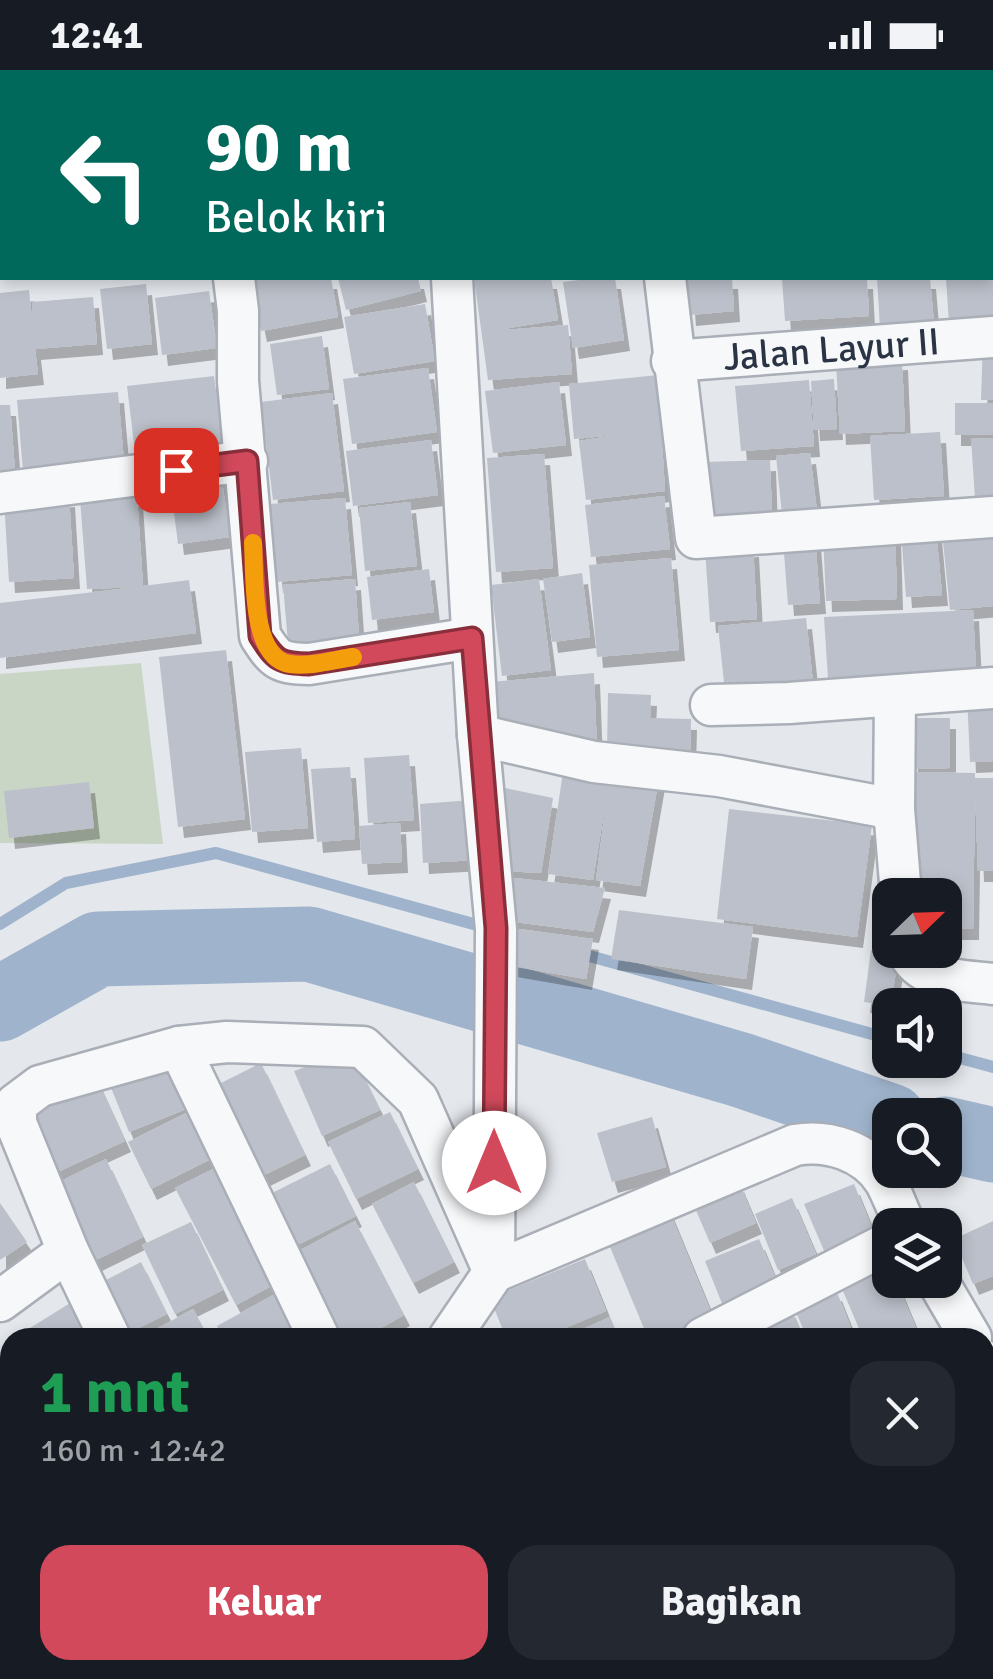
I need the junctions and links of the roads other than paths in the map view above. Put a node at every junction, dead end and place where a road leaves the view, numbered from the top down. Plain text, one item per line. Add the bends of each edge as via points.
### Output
1 (234, 280) edge
2 (452, 280) edge
3 (664, 280) edge
4 (993, 337) edge
5 (672, 361) junction
6 (247, 461) junction
7 (0, 493) edge
8 (993, 517) edge
9 (472, 638) junction
10 (993, 660) edge
11 (993, 688) edge
12 (940, 692) junction
13 (895, 696) junction
14 (711, 705) dead end
15 (478, 736) junction
16 (894, 810) junction
17 (900, 878) edge
18 (919, 968) edge
19 (993, 984) edge
20 (179, 1047) junction
21 (897, 1208) edge
22 (68, 1251) junction
23 (872, 1251) edge
24 (494, 1272) junction
25 (948, 1298) edge
26 (0, 1301) edge
27 (105, 1328) edge
28 (313, 1328) edge
29 (456, 1328) edge
30 (722, 1328) edge
31 (965, 1328) edge

1 - 6 street
2 - 9 street
3 - 5 street
4 - 5 street, Jalan Layur II
5 - 8 street via 696,538
6 - 7 street
6 - 9 street via 260,636 274,658 309,664
9 - 15 street
10 - 12 street
11 - 12 street
12 - 13 street
13 - 14 street
13 - 16 street
15 - 16 street via 594,762 719,776
15 - 24 street via 496,928
16 - 17 street
18 - 19 street
20 - 22 street via 40,1086 16,1104 16,1123
20 - 24 street via 363,1047 418,1100
20 - 28 street
21 - 24 street via 872,1164 817,1141
22 - 26 street
22 - 27 street
23 - 30 street
24 - 29 street
25 - 31 street

